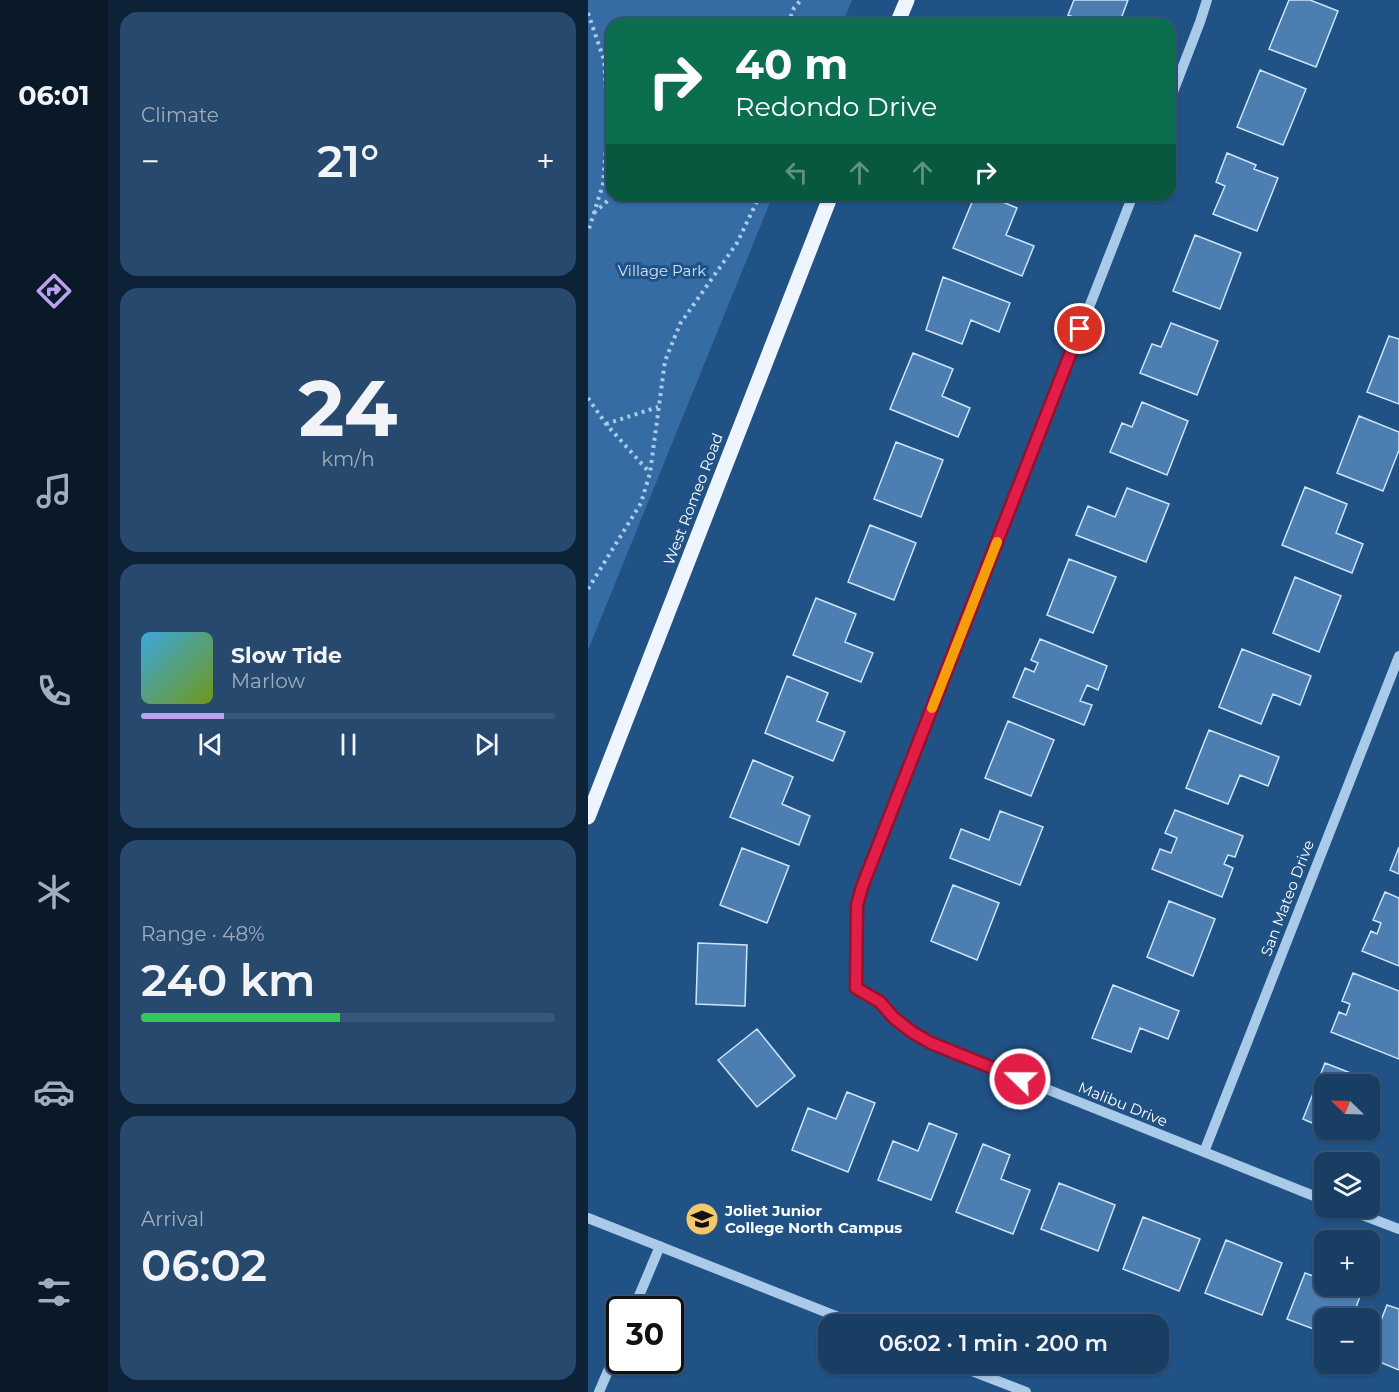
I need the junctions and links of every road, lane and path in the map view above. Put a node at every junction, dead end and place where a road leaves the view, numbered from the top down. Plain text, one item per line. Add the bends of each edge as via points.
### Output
1 (801, 0) edge
2 (907, 0) edge
3 (1207, 0) edge
4 (588, 13) edge
5 (790, 18) edge
6 (900, 18) edge
7 (606, 84) edge
8 (1176, 84) edge
9 (606, 146) edge
10 (608, 201) edge
11 (757, 201) edge
12 (829, 201) edge
13 (1131, 201) edge
14 (594, 214) junction
15 (588, 232) edge
16 (588, 398) edge
17 (658, 407) junction
18 (606, 424) junction
19 (650, 473) junction
20 (588, 589) edge
21 (1399, 656) edge
22 (588, 817) edge
23 (1204, 1152) junction
24 (1314, 1196) edge
25 (588, 1218) edge
26 (1370, 1218) edge
27 (1399, 1229) edge
28 (660, 1246) junction
29 (639, 1296) edge
30 (831, 1314) edge
31 (607, 1374) edge
32 (980, 1374) edge
33 (599, 1392) edge
34 (1026, 1392) edge

1 - 5 path
2 - 6 main road
3 - 8 street
4 - 7 path via 604,60
9 - 14 path via 603,184
10 - 14 path
11 - 17 path via 737,243 680,324 665,361
12 - 22 main road, West Romeo Road
13 - 23 street, Malibu Drive via 862,887 857,905 856,988 931,1043
14 - 15 path
16 - 18 path
17 - 18 path
17 - 19 path
18 - 19 path
19 - 20 path via 641,502
21 - 23 street, San Mateo Drive
23 - 24 street, Malibu Drive
25 - 28 street
26 - 27 street
28 - 29 street
28 - 30 street
31 - 33 street
32 - 34 street

